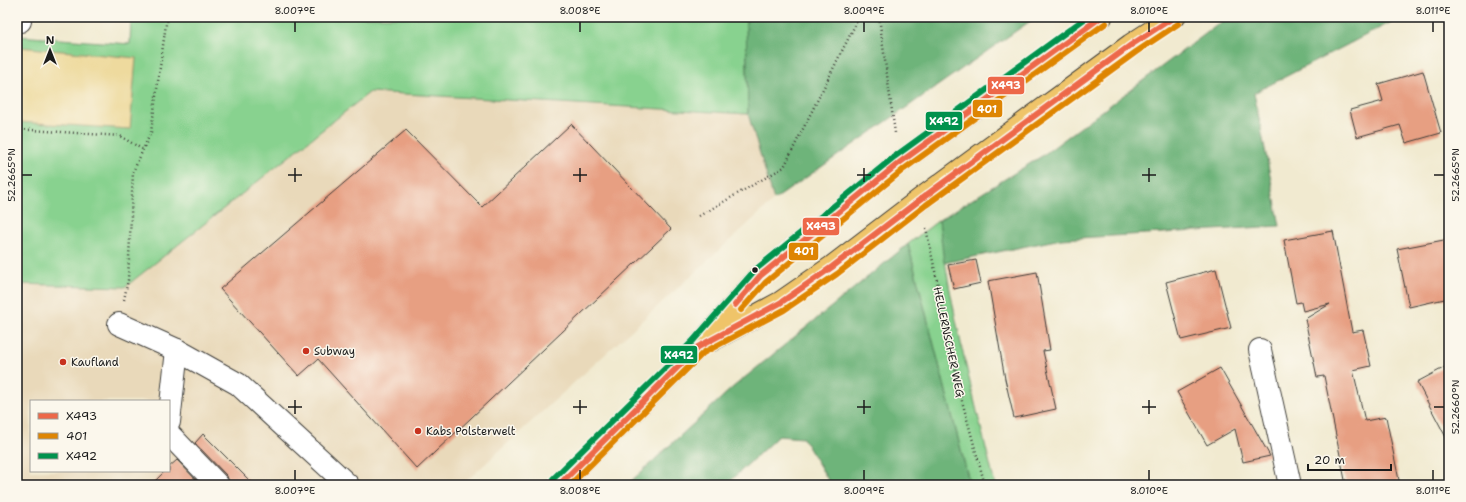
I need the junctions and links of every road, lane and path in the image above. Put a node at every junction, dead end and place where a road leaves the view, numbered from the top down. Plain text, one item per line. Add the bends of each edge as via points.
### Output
1 (169, 17) edge
2 (860, 17) edge
3 (879, 17) edge
4 (1101, 17) edge
5 (1174, 17) edge
6 (17, 129) edge
7 (142, 149) junction
8 (900, 163) junction
9 (920, 198) junction
10 (699, 216) dead end
11 (119, 324) joint
12 (698, 347) junction
13 (177, 350) junction
14 (1260, 350) dead end
15 (170, 413) edge
16 (170, 435) edge
17 (218, 485) edge
18 (348, 485) edge
19 (559, 485) edge
20 (985, 485) edge
21 (1290, 485) edge

1 - 7 path via 151,132
2 - 10 path via 784,167
3 - 8 path
4 - 8 main road
5 - 9 main road via 1131,45
6 - 7 path via 120,136
7 - 11 path via 133,172 128,280
8 - 12 main road via 760,276
9 - 12 main road via 832,267 780,303
9 - 20 path, HELLERNSCHER WEG via 962,401
11 - 13 street
12 - 19 main road
13 - 15 street
13 - 18 street via 238,384
14 - 21 street
16 - 17 street

